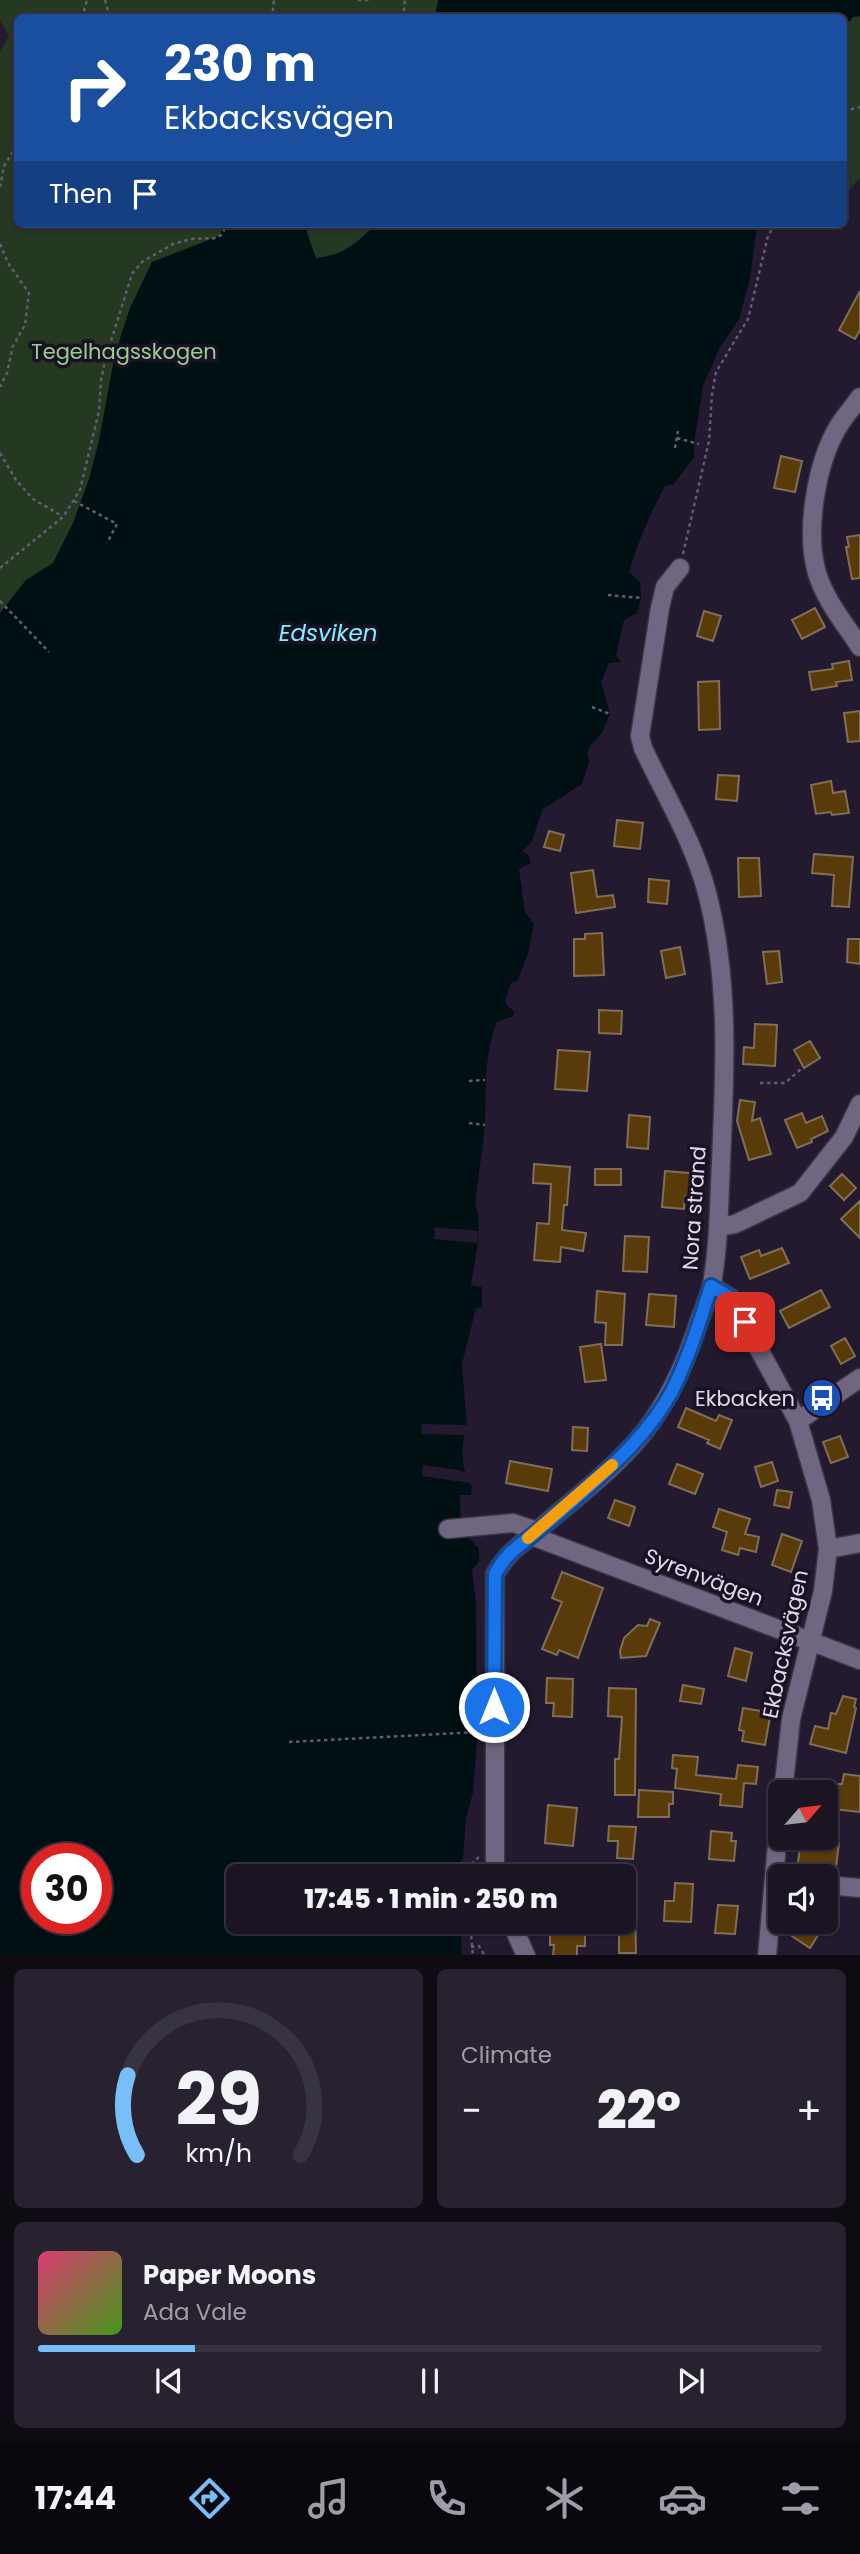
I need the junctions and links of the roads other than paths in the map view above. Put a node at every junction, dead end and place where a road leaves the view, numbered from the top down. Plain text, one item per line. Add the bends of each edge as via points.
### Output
1 (860, 397) edge
2 (680, 568) road end
3 (860, 647) edge
4 (860, 1104) edge
5 (719, 1227) junction
6 (711, 1286) junction
7 (860, 1378) edge
8 (798, 1421) junction
9 (448, 1529) dead end
10 (535, 1533) junction
11 (860, 1543) edge
12 (828, 1549) junction
13 (810, 1641) junction
14 (860, 1660) edge
15 (784, 1780) edge
16 (495, 1864) edge
17 (838, 1886) edge
18 (860, 1888) edge
19 (516, 1934) edge
20 (769, 1934) edge
21 (526, 1955) edge
22 (766, 1955) edge

1 - 3 street via 837,428 819,475 812,527 817,572
2 - 5 street, Nora strand via 665,587 640,736 703,882 720,961 724,1081
4 - 5 street via 844,1137 800,1193
5 - 6 street, Nora strand
6 - 8 street, Ekbacksvägen via 731,1298
6 - 10 street, Nora strand via 688,1355 652,1422 625,1454
7 - 8 street
8 - 12 street, Ekbacksvägen via 821,1500
9 - 10 street, Syrenvägen via 513,1523
10 - 13 street, Syrenvägen
10 - 16 street, Nora strand via 510,1551 495,1574
11 - 12 street
12 - 13 street, Ekbacksvägen
13 - 14 street, Syrenvägen
13 - 15 street, Ekbacksvägen via 791,1719
17 - 18 street
19 - 21 street
20 - 22 street

